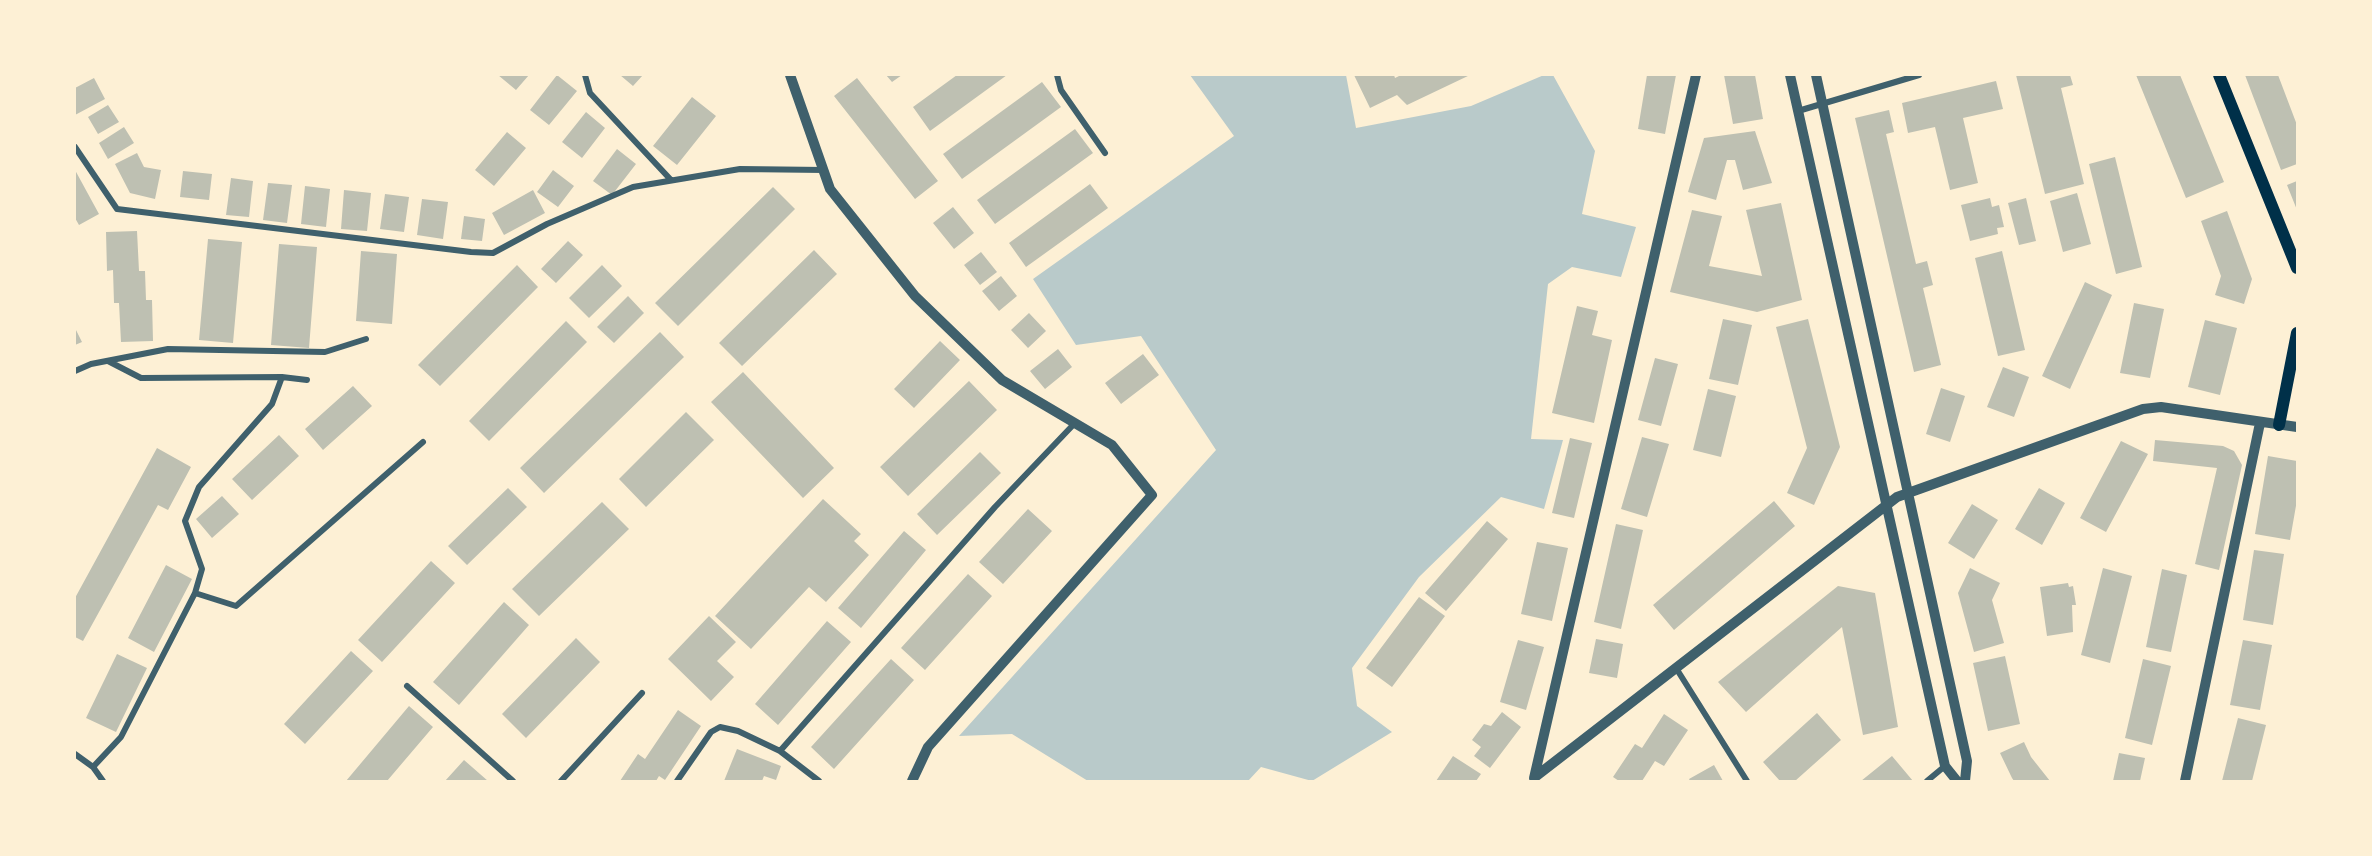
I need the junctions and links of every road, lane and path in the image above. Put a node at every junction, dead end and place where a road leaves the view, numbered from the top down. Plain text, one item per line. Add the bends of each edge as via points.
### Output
1 (585, 75) edge
2 (790, 75) edge
3 (1057, 75) edge
4 (1696, 75) edge
5 (1790, 75) edge
6 (1816, 75) edge
7 (1919, 75) edge
8 (2219, 75) edge
9 (1822, 104) junction
10 (1798, 111) junction
11 (75, 147) edge
12 (1105, 153) dead end
13 (824, 170) junction
14 (670, 180) junction
15 (2297, 268) edge
16 (2297, 333) edge
17 (366, 339) dead end
18 (107, 361) junction
19 (75, 371) edge
20 (282, 377) junction
21 (307, 380) dead end
22 (2260, 423) junction
23 (1074, 424) junction
24 (2278, 425) junction
25 (2297, 427) edge
26 (423, 442) dead end
27 (1908, 493) junction
28 (1887, 505) junction
29 (195, 593) junction
30 (1676, 668) junction
31 (407, 686) dead end
32 (642, 693) dead end
33 (780, 751) junction
34 (75, 754) edge
35 (93, 766) junction
36 (1945, 766) junction
37 (1533, 779) edge
38 (103, 781) edge
39 (513, 781) edge
40 (561, 781) edge
41 (677, 781) edge
42 (819, 781) edge
43 (912, 781) edge
44 (1747, 781) edge
45 (1927, 781) edge
46 (1957, 781) edge
47 (1965, 781) edge
48 (2185, 781) edge

1 - 14 street via 590,93
2 - 13 street
3 - 12 street via 1061,90
4 - 37 street
5 - 10 street
6 - 9 street
7 - 9 street
8 - 15 main road
9 - 10 street
9 - 27 street
10 - 28 street
11 - 14 street via 117,209 471,252 493,253 547,224 633,187
13 - 14 street via 740,169
13 - 23 street via 830,189 915,296 1002,380
16 - 24 main road
17 - 18 street via 325,352 168,349
18 - 19 street
18 - 20 street via 141,378
20 - 21 street
20 - 29 street via 272,405 199,487 185,520 202,569
22 - 24 street
22 - 27 street via 2161,407 2142,409
22 - 48 street
23 - 33 street via 995,507
23 - 43 street via 1112,445 1152,495 928,747
24 - 25 street
26 - 29 street via 236,606
27 - 28 street
27 - 47 street via 1967,761
28 - 30 street
28 - 36 street
29 - 35 street via 121,737
30 - 37 street
30 - 44 street
31 - 39 street
32 - 40 street
33 - 41 street via 738,730 720,727 711,732
33 - 42 street
34 - 35 street
35 - 38 street
36 - 45 street
36 - 46 street

